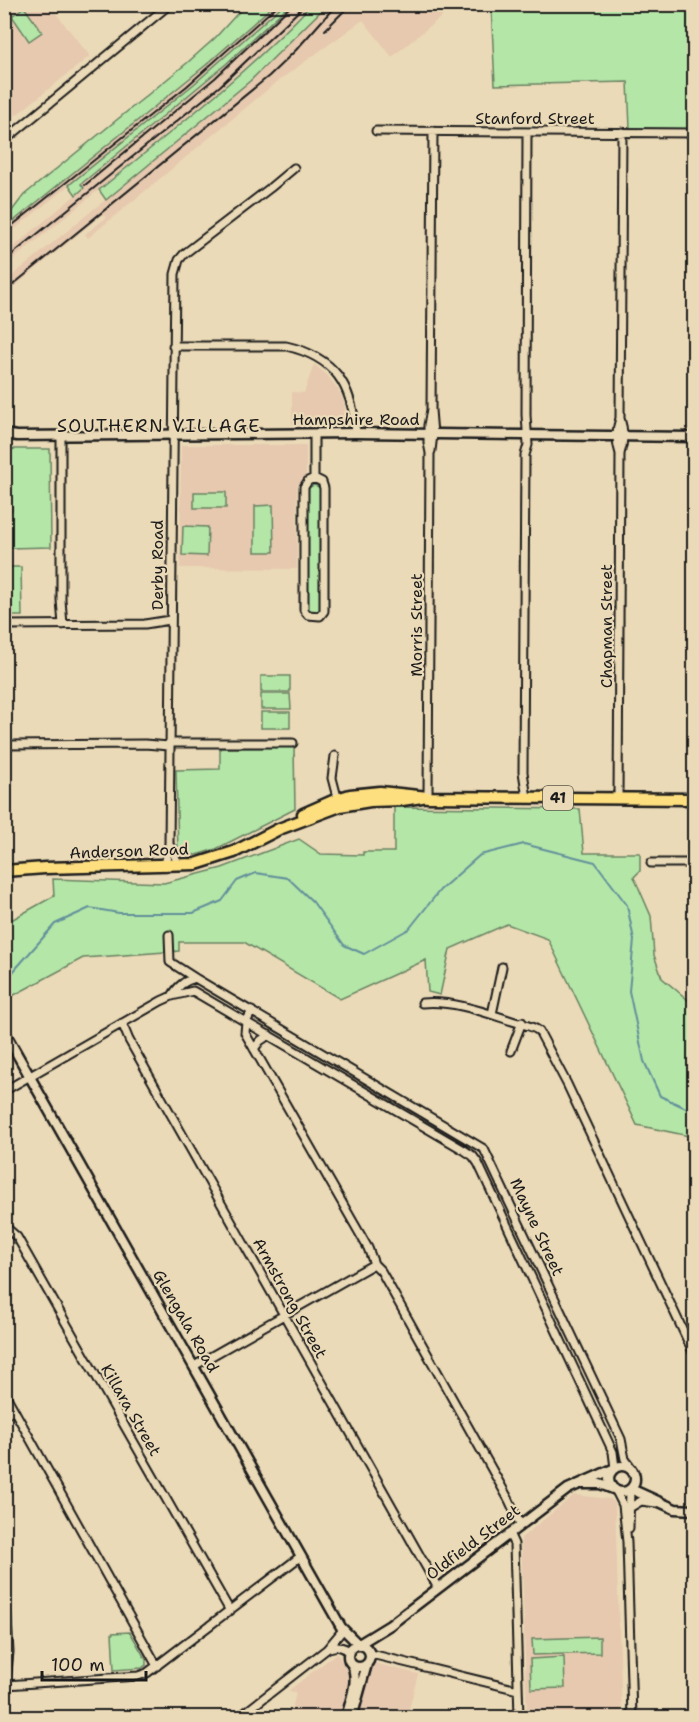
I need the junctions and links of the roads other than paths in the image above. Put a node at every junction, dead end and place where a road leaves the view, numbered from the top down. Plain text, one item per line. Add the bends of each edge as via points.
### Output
1 (170, 4) edge
2 (376, 130) dead end
3 (433, 131) junction
4 (527, 132) junction
5 (622, 132) junction
6 (694, 133) edge
7 (4, 141) edge
8 (294, 168) dead end
9 (173, 346) junction
10 (356, 433) junction
11 (4, 434) edge
12 (314, 434) junction
13 (431, 434) junction
14 (61, 435) junction
15 (172, 435) junction
16 (525, 435) junction
17 (17, 436) junction
18 (620, 436) junction
19 (694, 436) edge
20 (4, 440) edge
21 (314, 478) junction
22 (170, 623) junction
23 (4, 625) edge
24 (60, 625) junction
25 (169, 743) junction
26 (294, 743) dead end
27 (4, 745) edge
28 (335, 756) dead end
29 (425, 797) junction
30 (523, 798) junction
31 (618, 799) junction
32 (694, 800) edge
33 (338, 802) junction
34 (169, 844) junction
35 (651, 863) dead end
36 (694, 863) edge
37 (4, 864) edge
38 (165, 866) junction
39 (180, 866) junction
40 (45, 868) junction
41 (4, 871) edge
42 (169, 935) dead end
43 (502, 968) dead end
44 (195, 978) junction
45 (217, 990) junction
46 (172, 996) junction
47 (211, 1000) junction
48 (422, 1003) dead end
49 (252, 1011) junction
50 (495, 1015) junction
51 (522, 1021) junction
52 (246, 1022) junction
53 (120, 1024) junction
54 (4, 1031) edge
55 (269, 1035) junction
56 (254, 1049) junction
57 (511, 1051) dead end
58 (340, 1063) junction
59 (332, 1073) junction
60 (29, 1076) junction
61 (4, 1090) edge
62 (4, 1228) edge
63 (372, 1265) junction
64 (284, 1315) junction
65 (691, 1340) edge
66 (694, 1354) edge
67 (194, 1366) junction
68 (4, 1392) edge
69 (13, 1407) junction
70 (4, 1411) edge
71 (4, 1415) edge
72 (614, 1469) junction
73 (634, 1473) junction
74 (576, 1485) junction
75 (614, 1489) junction
76 (630, 1489) junction
77 (662, 1503) junction
78 (631, 1507) junction
79 (694, 1510) edge
80 (522, 1523) junction
81 (506, 1535) junction
82 (627, 1542) junction
83 (301, 1557) junction
84 (4, 1570) edge
85 (440, 1586) junction
86 (230, 1611) junction
87 (390, 1625) junction
88 (342, 1629) junction
89 (358, 1644) junction
90 (327, 1649) junction
91 (348, 1657) junction
92 (370, 1657) junction
93 (159, 1665) junction
94 (6, 1682) edge
95 (518, 1689) junction
96 (4, 1700) edge
97 (694, 1714) edge
98 (238, 1718) edge
99 (346, 1718) edge
100 (352, 1718) edge
101 (519, 1718) edge
102 (632, 1718) edge
103 (684, 1718) edge

1 - 7 street
2 - 3 street, Stanford Street
3 - 4 street, Stanford Street
3 - 13 street, Morris Street
4 - 5 street, Stanford Street
4 - 16 street
5 - 6 street, Stanford Street
5 - 18 street, Chapman Street
8 - 9 street, Derby Road via 184,254 177,266 174,288
9 - 10 street via 286,346 303,350 326,362 341,378 350,399
9 - 15 street, Derby Road
10 - 12 street, Hampshire Road
10 - 13 street, Hampshire Road
11 - 17 street, Hampshire Road
12 - 15 street, Hampshire Road
12 - 21 street
13 - 16 street, Hampshire Road
13 - 29 street, Morris Street
14 - 15 street, Hampshire Road
14 - 17 street, Hampshire Road
14 - 24 street
15 - 22 street, Derby Road
16 - 18 street, Hampshire Road
16 - 30 street
17 - 20 street, Hampshire Road
18 - 19 street, Hampshire Road
18 - 31 street, Chapman Street
21 - 21 street via 322,482 324,489 324,611 320,616 308,615 304,610 304,486
22 - 24 street
22 - 25 street, Derby Road
23 - 24 street
25 - 26 street
25 - 27 street
25 - 34 street, Derby Road
28 - 33 street via 332,778
29 - 30 main road, Anderson Road / 41
29 - 33 main road, Anderson Road / 41 via 380,792 358,794
30 - 31 main road, Anderson Road / 41
31 - 32 main road, Anderson Road / 41
33 - 39 main road, Anderson Road / 41 via 217,858
34 - 38 street, Derby Road
34 - 39 street, Derby Road
35 - 36 street
37 - 40 main road, Anderson Road / 41
38 - 39 main road, Anderson Road / 41
38 - 40 main road, Anderson Road / 41
40 - 41 main road, Anderson Road / 41
42 - 44 street, Mayne Street via 170,962
43 - 50 street
44 - 45 street, Mayne Street
44 - 46 street via 177,987
45 - 47 street
45 - 49 street, Mayne Street
46 - 47 street, Mayne Street via 193,991
46 - 53 street
47 - 52 street, Mayne Street
48 - 50 street via 442,1003
49 - 52 street
49 - 58 street, Mayne Street
50 - 51 street
51 - 57 street
51 - 65 street via 544,1030
52 - 55 street, Mayne Street
52 - 56 street via 245,1033
53 - 60 street
53 - 64 street, Armstrong Street
54 - 60 street, Glengala Road
55 - 56 street
55 - 59 street, Mayne Street
56 - 63 street via 371,1254
58 - 59 street
58 - 73 street, Mayne Street via 484,1149
59 - 72 street, Mayne Street via 478,1162 613,1452
60 - 61 street
60 - 67 street, Glengala Road
62 - 86 street, Killara Street via 17,1237
63 - 64 street
63 - 80 street via 381,1271
64 - 67 street
64 - 85 street, Armstrong Street
65 - 66 street
67 - 83 street, Glengala Road
68 - 69 street
69 - 70 street
69 - 71 street
69 - 93 street
72 - 73 street via 623,1466
72 - 74 street, Oldfield Street
72 - 75 street via 609,1479
73 - 76 street via 635,1482
73 - 77 street via 642,1486
74 - 75 street via 600,1484
74 - 80 street, Oldfield Street
75 - 76 street
75 - 82 street via 623,1505
76 - 77 street
76 - 78 street
77 - 78 street via 641,1501
77 - 79 street via 675,1509
78 - 82 street
80 - 81 street, Oldfield Street
81 - 85 street, Oldfield Street
81 - 95 street via 514,1549
82 - 102 street
83 - 86 street
83 - 88 street, Glengala Road
84 - 94 street via 9,1652
85 - 87 street, Oldfield Street
86 - 93 street
87 - 89 street, Oldfield Street
87 - 92 street, Oldfield Street via 374,1644
88 - 89 street, Glengala Road
88 - 90 street
88 - 91 street, Glengala Road
89 - 91 street via 351,1648
89 - 92 street via 367,1647
90 - 91 street via 338,1646
90 - 98 street
91 - 92 street via 360,1667
91 - 99 street, Glengala Road via 355,1681
92 - 95 street
92 - 100 street
93 - 94 street via 138,1676
94 - 96 street
95 - 101 street
97 - 103 street

